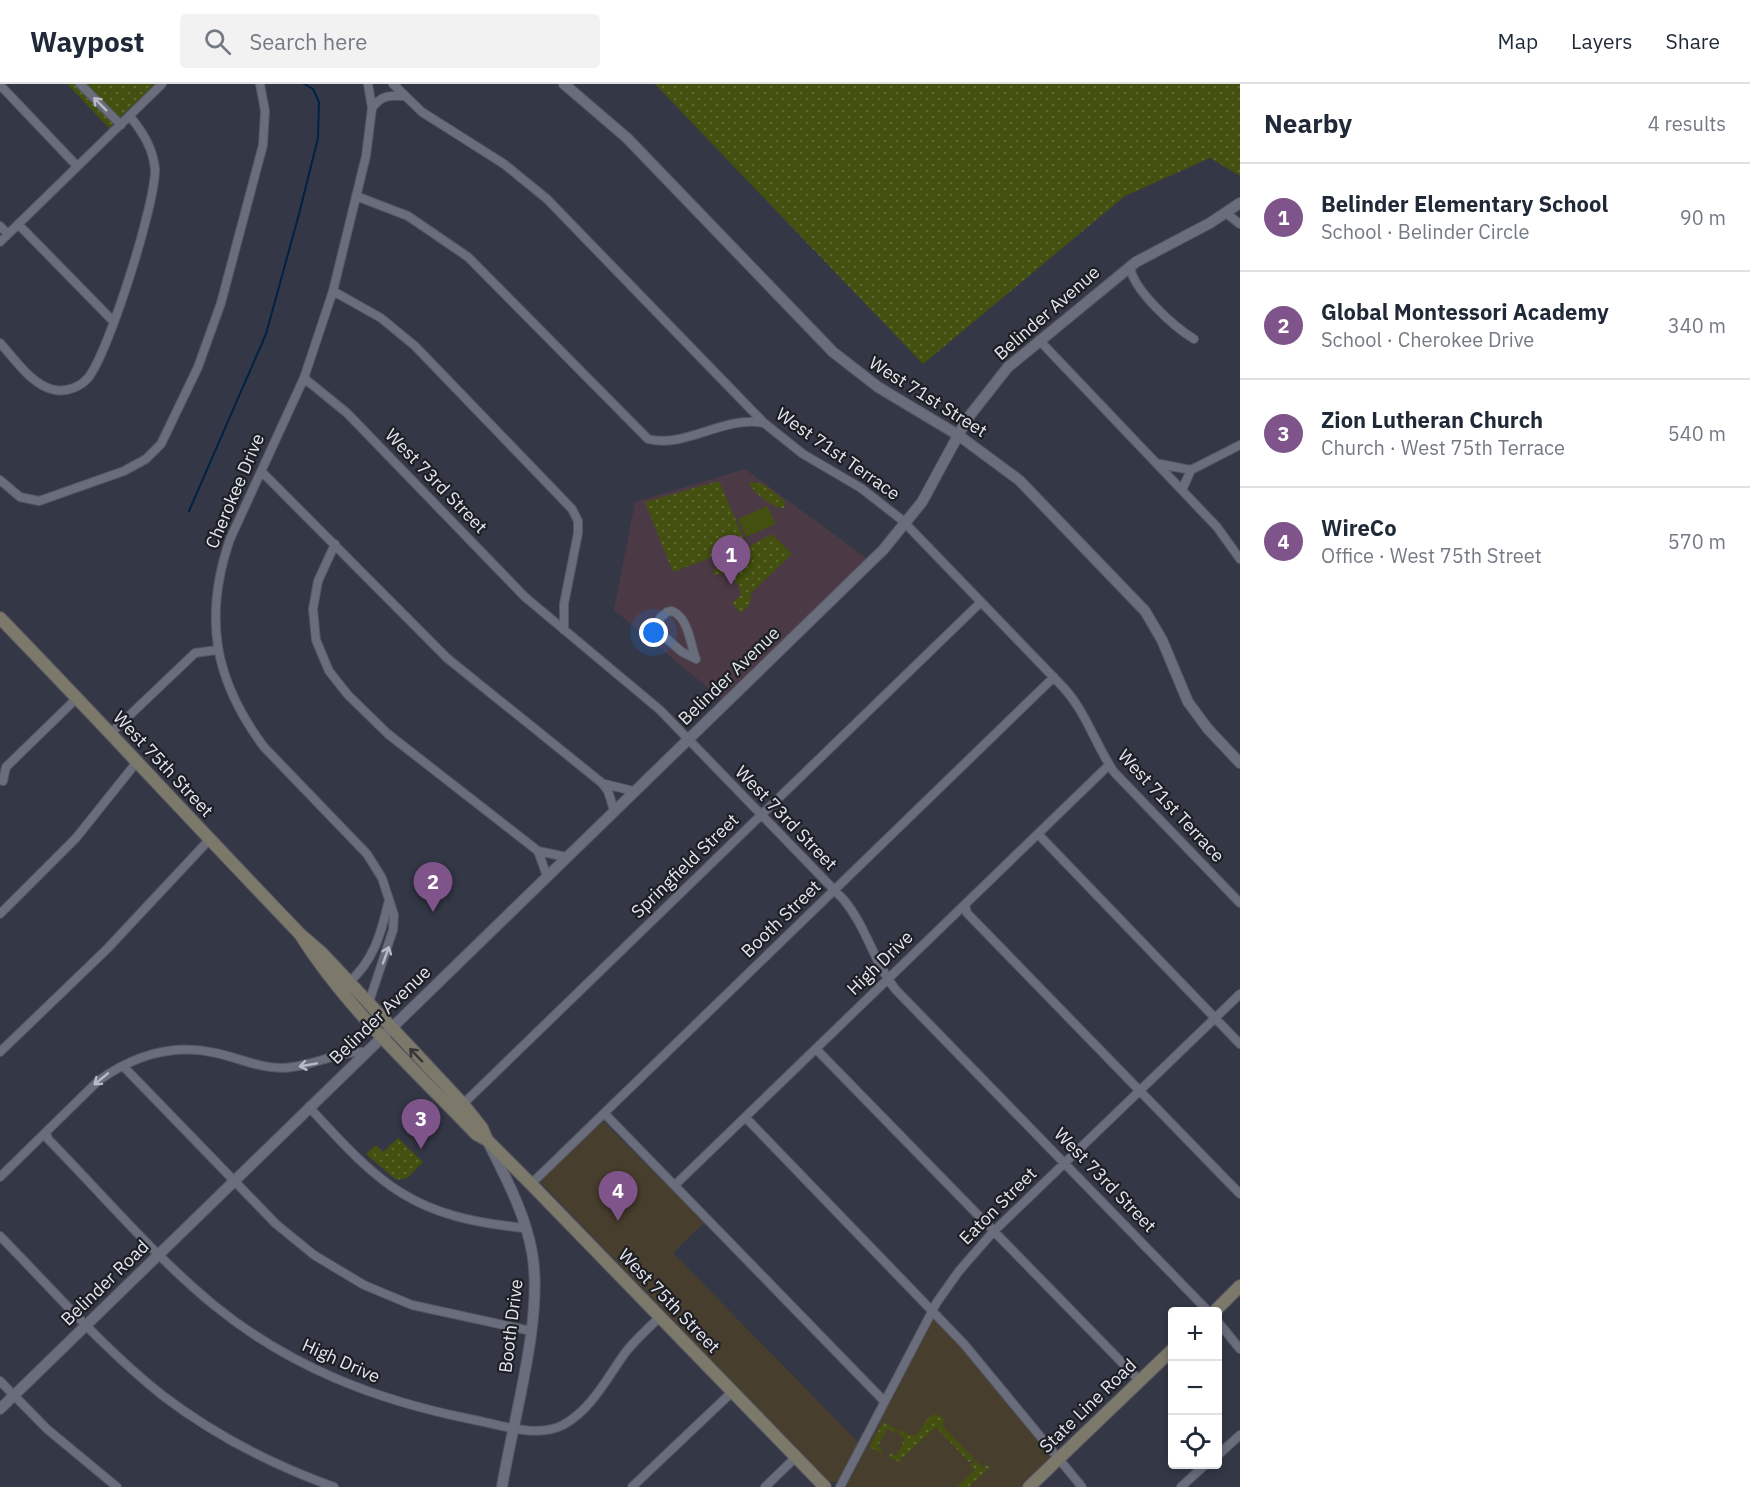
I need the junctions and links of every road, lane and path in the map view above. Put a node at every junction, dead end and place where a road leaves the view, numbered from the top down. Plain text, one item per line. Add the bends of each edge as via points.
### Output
1 (80, 84) edge
2 (162, 84) edge
3 (260, 84) edge
4 (368, 84) edge
5 (393, 84) edge
6 (564, 84) edge
7 (0, 85) edge
8 (403, 96) junction
9 (372, 108) junction
10 (130, 116) junction
11 (121, 124) junction
12 (77, 166) junction
13 (356, 196) junction
14 (1240, 203) edge
15 (1226, 213) junction
16 (18, 224) junction
17 (1240, 224) edge
18 (0, 226) edge
19 (8, 234) junction
20 (0, 242) edge
21 (1130, 266) junction
22 (333, 291) junction
23 (113, 321) junction
24 (1194, 339) dead end
25 (1038, 340) junction
26 (0, 343) edge
27 (304, 378) junction
28 (745, 404) junction
29 (740, 421) junction
30 (764, 423) junction
31 (958, 435) junction
32 (1240, 445) edge
33 (1158, 464) junction
34 (1191, 470) junction
35 (262, 472) junction
36 (0, 480) edge
37 (1182, 490) junction
38 (906, 524) junction
39 (335, 544) junction
40 (1240, 559) edge
41 (981, 602) junction
42 (1, 621) edge
43 (564, 630) junction
44 (217, 650) junction
45 (696, 659) joint
46 (1054, 677) junction
47 (77, 698) junction
48 (111, 733) junction
49 (688, 740) junction
50 (136, 763) junction
51 (1240, 763) edge
52 (1109, 765) junction
53 (3, 781) dead end
54 (602, 783) junction
55 (633, 791) junction
56 (614, 810) junction
57 (761, 816) junction
58 (1038, 834) junction
59 (209, 840) junction
60 (538, 851) junction
61 (566, 857) junction
62 (547, 876) junction
63 (834, 891) junction
64 (388, 903) junction
65 (1240, 903) edge
66 (965, 905) junction
67 (0, 914) edge
68 (300, 934) junction
69 (888, 979) junction
70 (348, 983) junction
71 (1240, 994) edge
72 (368, 1005) junction
73 (1215, 1019) junction
74 (386, 1031) junction
75 (1240, 1044) edge
76 (816, 1049) junction
77 (0, 1052) edge
78 (364, 1052) junction
79 (123, 1065) junction
80 (1139, 1091) junction
81 (463, 1104) junction
82 (309, 1107) junction
83 (604, 1113) junction
84 (746, 1118) junction
85 (46, 1132) junction
86 (487, 1140) junction
87 (1065, 1163) junction
88 (0, 1177) edge
89 (234, 1181) junction
90 (531, 1184) junction
91 (675, 1185) junction
92 (1240, 1194) edge
93 (525, 1228) junction
94 (993, 1232) junction
95 (0, 1236) edge
96 (159, 1253) junction
97 (1240, 1286) edge
98 (1205, 1307) edge
99 (1218, 1307) edge
100 (932, 1311) junction
101 (660, 1317) junction
102 (86, 1324) junction
103 (1222, 1327) edge
104 (531, 1330) junction
105 (1240, 1349) edge
106 (1168, 1355) edge
107 (0, 1381) edge
108 (1140, 1381) junction
109 (731, 1393) junction
110 (14, 1395) junction
111 (885, 1401) junction
112 (0, 1408) edge
113 (513, 1427) junction
114 (1240, 1435) edge
115 (1222, 1451) edge
116 (795, 1458) junction
117 (1058, 1460) junction
118 (1201, 1469) edge
119 (117, 1487) edge
120 (334, 1487) edge
121 (502, 1487) edge
122 (632, 1487) edge
123 (765, 1487) edge
124 (825, 1487) edge
125 (840, 1487) edge
126 (1029, 1487) edge
127 (1082, 1487) edge
128 (1181, 1487) edge

11 -> 1 street
2 - 10 street
3 - 36 street via 265,111 263,145 210,336 170,430 153,453 124,471 52,498 29,500 10,491
4 - 9 street, Cherokee Drive
5 - 8 street, West 71st Terrace
6 - 31 street, West 71st Street via 627,138 834,352 878,387
7 - 12 street
8 - 9 street via 378,99
8 - 28 street, West 71st Terrace via 441,126 504,164 547,199
9 - 13 street, Cherokee Drive
10 - 11 street
10 - 23 street via 147,140 155,172 133,264
11 - 12 street
12 - 16 street
13 - 22 street, Cherokee Drive
13 - 29 street via 408,216 468,257 648,438 671,440
14 - 15 street, Belinder Avenue
15 - 17 street
15 - 21 street, Belinder Avenue
16 - 19 street
16 - 23 street
18 - 19 street
19 - 20 street
21 - 24 street via 1131,275 1171,324
21 - 25 street, Belinder Avenue
22 - 27 street, Cherokee Drive
22 - 43 street via 381,318 415,346 572,509 578,533 564,604
23 - 26 street via 86,380 67,390 55,390 36,381
25 - 31 street, Belinder Avenue via 1000,376
25 - 33 street
27 - 35 street, Cherokee Drive
27 - 43 street, West 73rd Street via 341,407 525,597
28 - 29 street
28 - 30 street, West 71st Terrace
29 - 30 street
30 - 38 street, West 71st Terrace via 803,454 881,502
31 - 38 street, Belinder Avenue
31 - 51 street, West 71st Street via 1019,480 1138,603 1158,634 1188,702
32 - 34 street
33 - 34 street
33 - 37 street
34 - 37 street
35 - 39 street
35 - 44 street, Cherokee Drive via 222,562
37 - 40 street via 1217,526
38 - 41 street, West 71st Terrace
38 - 49 street, Belinder Avenue
39 - 54 street via 447,658
39 - 60 street via 318,581 313,609 316,640 329,671 388,734
41 - 46 street, West 71st Terrace
41 - 57 street, Springfield Street
42 - 47 main road, West 75th Street
43 - 49 street, West 73rd Street via 636,688
44 - 48 street via 195,653
44 - 64 street, Cherokee Drive via 231,692 250,728 368,854 382,878
45 - 45 street via 680,616 672,611 663,614 658,621 659,632
46 - 52 street, West 71st Terrace via 1083,713
46 - 63 street, Booth Street
47 - 48 main road, West 75th Street
47 - 53 street via 6,767
48 - 50 main road, West 75th Street
49 - 55 street, Belinder Avenue
49 - 57 street, West 73rd Street
50 - 59 main road, West 75th Street
50 - 67 street via 76,838
52 - 58 street, High Drive
52 - 65 street, West 71st Terrace
54 - 55 street
54 - 56 street
55 - 56 street, Belinder Avenue
56 - 61 street, Belinder Avenue
57 - 63 street, West 73rd Street
57 - 81 street, Springfield Street
58 - 66 street, High Drive
58 - 73 street
59 - 68 main road, West 75th Street
59 - 77 street via 107,949
60 - 61 street
60 - 62 street
61 - 62 street, Belinder Avenue
62 - 74 street, Belinder Avenue
63 - 69 street, West 73rd Street via 856,915
63 - 83 street, Booth Street
64 - 70 street via 378,942 365,965
72 -> 64 street, Cherokee Drive via 393,930 394,915
66 - 69 street, High Drive
66 - 80 street via 967,913
68 - 70 main road, West 75th Street
68 - 74 main road, West 75th Street via 316,960
69 - 76 street, High Drive
69 - 87 street, West 73rd Street
70 - 72 main road, West 75th Street
71 - 73 street, Eaton Street
72 - 74 main road, West 75th Street
73 - 75 street
73 - 80 street, Eaton Street
74 - 78 street, Belinder Avenue
81 -> 74 main road, West 75th Street
74 - 86 main road, West 75th Street via 476,1134
76 - 84 street, High Drive
76 - 94 street
78 -> 79 street via 280,1068 217,1053 177,1050 144,1056
78 - 82 street, Belinder Avenue
79 -> 85 street via 98,1081
79 - 89 street
80 - 87 street, Eaton Street
80 - 92 street
81 - 86 main road, West 75th Street
82 - 89 street, Belinder Avenue
82 - 93 street via 368,1169 415,1202 458,1219
83 - 90 street, Booth Street
83 - 91 street
84 - 91 street, High Drive
84 - 100 street
85 - 88 street
85 - 96 street, High Drive via 48,1139
86 - 90 main road, West 75th Street
86 - 93 street, Booth Drive via 515,1197
87 - 94 street, Eaton Street
87 - 98 street, West 73rd Street
89 - 96 street, Belinder Road
89 - 104 street via 292,1239 364,1285 440,1313
90 - 101 main road, West 75th Street
91 - 111 street
93 - 104 street, Booth Drive via 534,1274
94 - 100 street, Eaton Street via 959,1271
94 - 108 street
95 - 102 street
96 - 102 street, Belinder Road
96 - 113 street, High Drive via 199,1293 244,1329 298,1362 335,1380 408,1405
97 - 99 main road
100 - 111 street, Eaton Street
100 - 117 street via 964,1344
101 - 109 main road, West 75th Street
101 - 113 street, High Drive via 570,1420 548,1430
102 - 110 street, Belinder Road
102 - 120 street via 163,1395 210,1427 277,1464
103 - 105 street
104 - 113 street, Booth Drive
106 - 108 main road, State Line Road
107 - 110 street
108 - 117 main road, State Line Road
109 - 116 main road, West 75th Street
109 - 122 street
110 - 112 street, Belinder Road
110 - 119 street via 69,1450
111 - 125 street, Eaton Street
113 - 121 street, Booth Drive
114 - 115 street
116 - 123 street
116 - 124 main road, West 75th Street
117 - 126 main road, State Line Road
117 - 127 street
118 - 128 street

